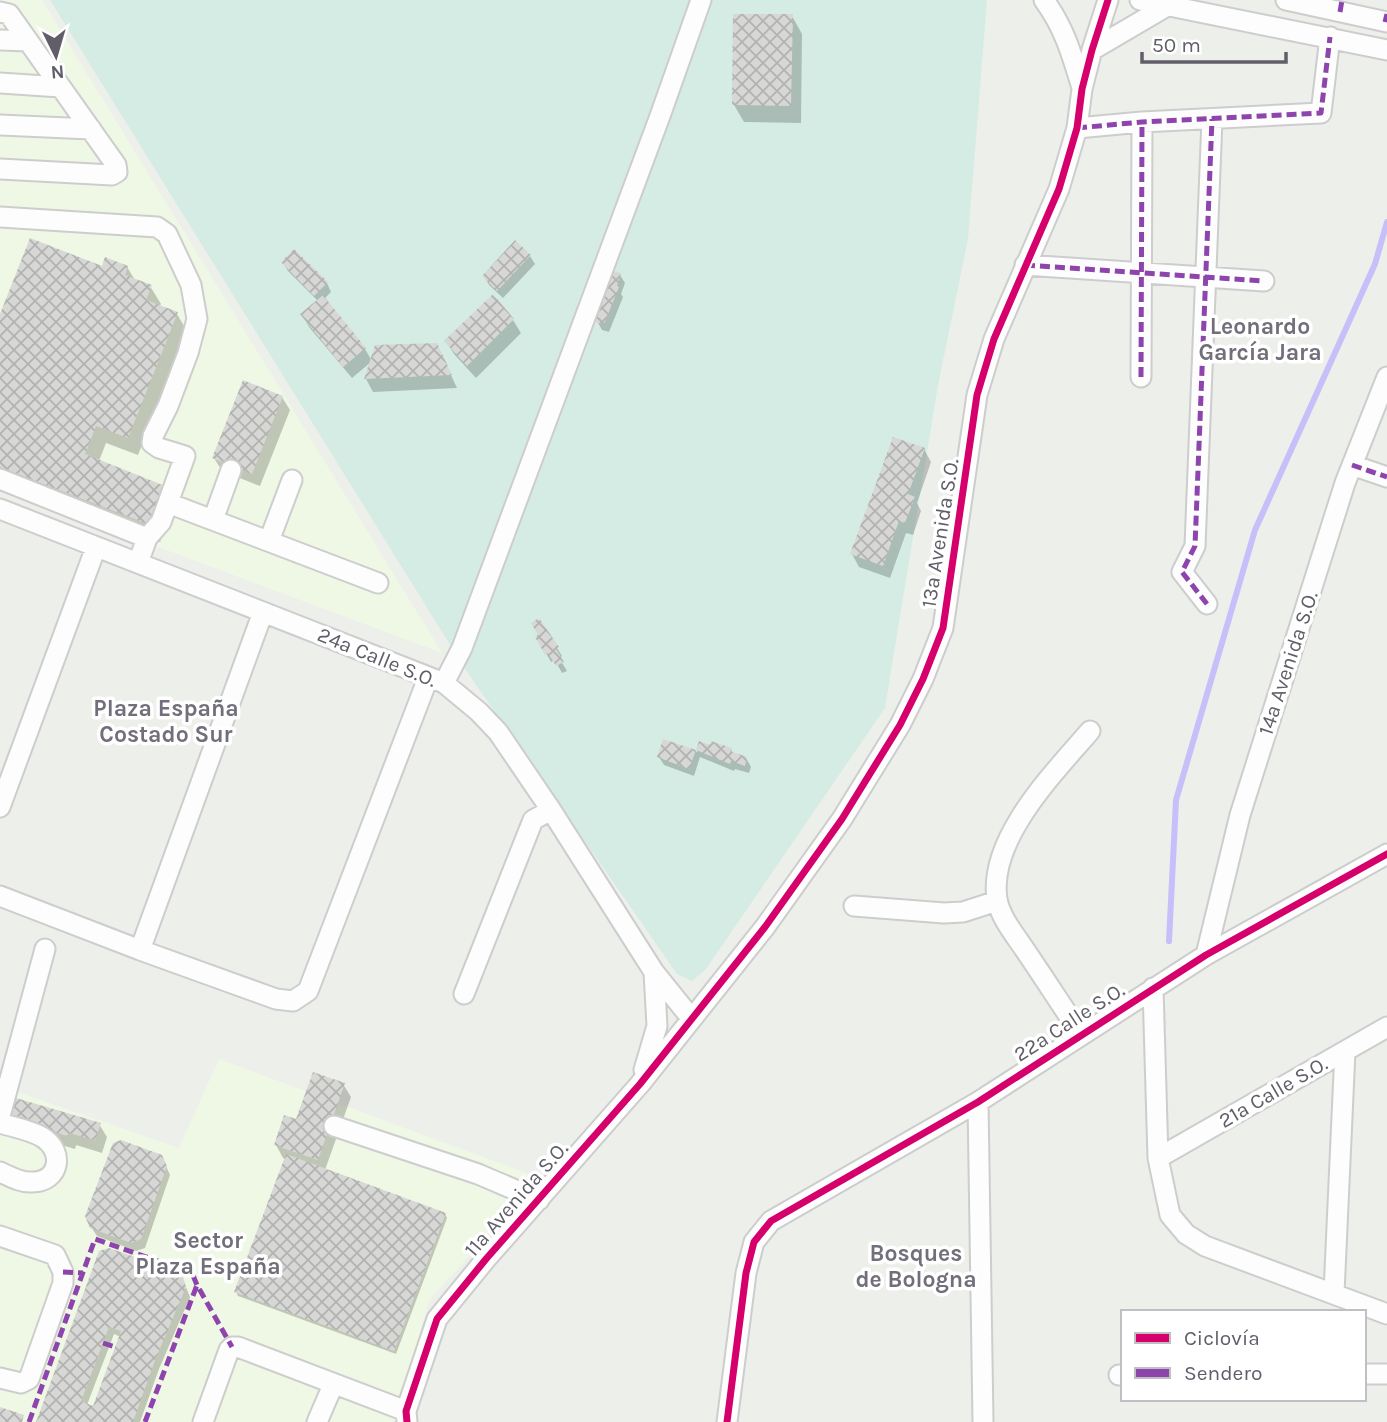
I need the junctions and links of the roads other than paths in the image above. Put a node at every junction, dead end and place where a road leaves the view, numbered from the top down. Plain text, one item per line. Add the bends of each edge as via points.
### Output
1 (701, 0) edge
2 (1044, 0) edge
3 (1108, 0) edge
4 (1140, 0) edge
5 (1286, 0) edge
6 (1167, 6) junction
7 (1341, 6) edge
8 (0, 12) edge
9 (1386, 20) edge
10 (1330, 37) junction
11 (0, 40) edge
12 (29, 41) junction
13 (1092, 50) junction
14 (1387, 50) edge
15 (0, 83) edge
16 (60, 86) junction
17 (1082, 89) junction
18 (1212, 119) junction
19 (1142, 122) junction
20 (0, 125) edge
21 (1077, 128) junction
22 (90, 129) junction
23 (0, 169) edge
24 (0, 217) edge
25 (1025, 265) junction
26 (1141, 273) junction
27 (1206, 277) junction
28 (1264, 281) dead end
29 (1141, 377) dead end
30 (1387, 377) edge
31 (1352, 465) junction
32 (231, 470) dead end
33 (1387, 477) edge
34 (0, 479) edge
35 (292, 480) dead end
36 (169, 502) junction
37 (0, 509) edge
38 (213, 520) junction
39 (147, 538) junction
40 (269, 541) junction
41 (96, 547) junction
42 (138, 563) junction
43 (378, 583) dead end
44 (1207, 604) dead end
45 (263, 612) junction
46 (436, 680) junction
47 (1090, 731) dead end
48 (0, 807) edge
49 (551, 810) junction
50 (1386, 851) edge
51 (0, 896) edge
52 (997, 901) junction
53 (854, 906) dead end
54 (45, 949) dead end
55 (140, 950) junction
56 (1206, 955) junction
57 (654, 972) junction
58 (1153, 988) junction
59 (464, 994) dead end
60 (691, 1018) junction
61 (1387, 1027) edge
62 (1081, 1034) junction
63 (1345, 1051) junction
64 (640, 1084) junction
65 (978, 1102) junction
66 (0, 1116) edge
67 (0, 1123) edge
68 (334, 1126) dead end
69 (1158, 1158) junction
70 (0, 1172) edge
71 (539, 1200) junction
72 (0, 1236) edge
73 (1334, 1293) junction
74 (1387, 1314) edge
75 (1366, 1374) edge
76 (1387, 1374) edge
77 (0, 1378) edge
78 (332, 1385) junction
79 (406, 1417) edge
80 (203, 1422) edge
81 (317, 1422) edge
82 (727, 1422) edge
83 (983, 1422) edge

1 - 46 street via 467,635
2 - 17 street via 1070,46
3 - 13 street, 13a Avenida S.O.
4 - 6 street
5 - 7 street
6 - 10 street
6 - 13 street
7 - 9 street
8 - 12 street via 9,14
10 - 14 street
10 - 18 street via 1321,113
11 - 12 street
12 - 16 street
13 - 17 street, 13a Avenida S.O.
15 - 16 street
16 - 22 street
17 - 21 street, 13a Avenida S.O.
18 - 19 street
18 - 27 street
19 - 21 street
19 - 26 street
20 - 22 street
21 - 25 street, 13a Avenida S.O. via 1059,189
22 - 23 street via 116,165 117,172 112,175
24 - 36 street via 157,227 167,234 191,285 197,319 153,436 152,443 159,448 185,456
25 - 26 street
25 - 60 street, 13a Avenida S.O. via 977,395 943,628 923,679 842,819 765,927
26 - 27 street
26 - 29 street
27 - 28 street
27 - 44 street via 1195,546 1182,572
30 - 31 street, 14a Avenida S.O.
31 - 33 street
31 - 56 street, 14a Avenida S.O. via 1240,815
32 - 38 street
34 - 39 street
35 - 40 street
36 - 38 street
36 - 39 street via 161,522
37 - 41 street, 24a Calle S.O.
38 - 40 street
39 - 42 street
40 - 43 street
41 - 42 street, 24a Calle S.O.
41 - 48 street
42 - 45 street, 24a Calle S.O.
45 - 46 street, 24a Calle S.O.
45 - 55 street
46 - 49 street, 24a Calle S.O. via 498,732
46 - 55 street via 308,991 293,1000 276,999
47 - 52 street via 1021,817 996,874
49 - 57 street, 24a Calle S.O.
49 - 59 street via 533,820
50 - 56 street, 22a Calle S.O.
51 - 55 street
52 - 53 street via 944,914
52 - 62 street
54 - 66 street
56 - 58 street, 22a Calle S.O.
57 - 60 street, 24a Calle S.O.
57 - 64 street via 657,1026
58 - 62 street, 22a Calle S.O.
58 - 69 street
60 - 64 street, 11a Avenida S.O.
61 - 63 street, 21a Calle S.O.
62 - 65 street, 22a Calle S.O.
63 - 69 street, 21a Calle S.O.
63 - 73 street
64 - 71 street, 11a Avenida S.O.
65 - 82 street, 22a Calle S.O. via 771,1221 754,1241
65 - 83 street
67 - 70 street via 42,1137 56,1153 58,1163 54,1173 32,1182
68 - 71 street via 478,1174
69 - 73 street via 1170,1215 1186,1234 1205,1246
71 - 79 street, 11a Avenida S.O. via 437,1319
72 - 77 street via 55,1255 63,1283 29,1379 21,1383
73 - 74 street
75 - 76 street
78 - 79 street
78 - 80 street via 232,1347
78 - 81 street

